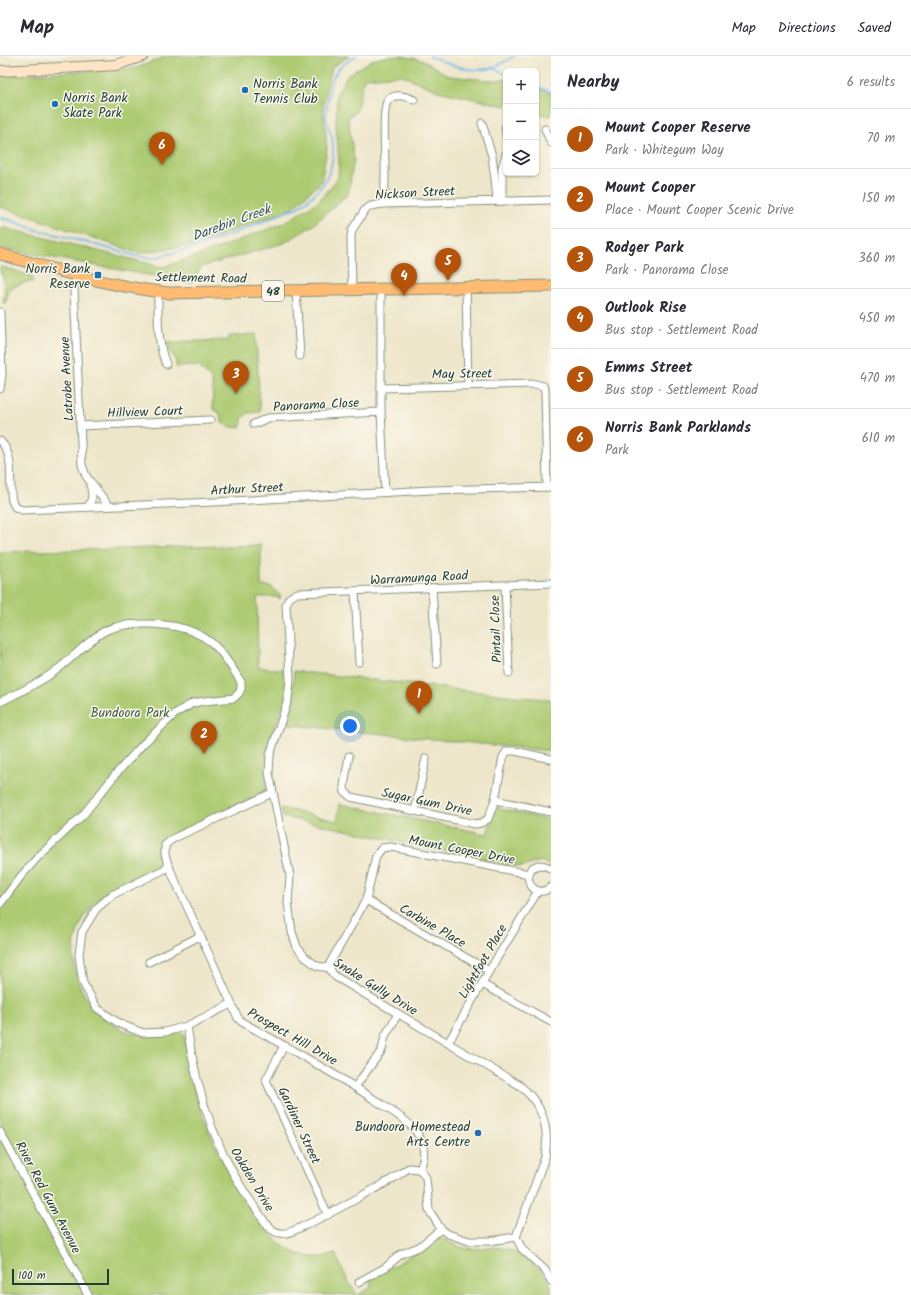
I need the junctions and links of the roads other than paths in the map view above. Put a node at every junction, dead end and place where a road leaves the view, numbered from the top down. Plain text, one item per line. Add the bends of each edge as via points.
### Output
1 (142, 56) edge
2 (0, 71) edge
3 (414, 100) dead end
4 (482, 124) dead end
5 (545, 129) dead end
6 (551, 143) edge
7 (503, 164) edge
8 (551, 200) edge
9 (499, 201) junction
10 (383, 204) junction
11 (0, 254) edge
12 (77, 275) junction
13 (551, 286) edge
14 (466, 288) junction
15 (381, 289) junction
16 (352, 290) junction
17 (296, 291) junction
18 (158, 292) junction
19 (0, 312) edge
20 (300, 356) dead end
21 (166, 364) dead end
22 (551, 384) edge
23 (468, 385) junction
24 (543, 386) junction
25 (381, 388) junction
26 (0, 389) edge
27 (381, 412) junction
28 (210, 420) dead end
29 (254, 424) dead end
30 (80, 426) junction
31 (0, 441) edge
32 (89, 481) junction
33 (549, 487) edge
34 (385, 492) junction
35 (109, 506) junction
36 (88, 507) junction
37 (551, 584) edge
38 (505, 585) junction
39 (432, 589) junction
40 (356, 592) junction
41 (289, 598) joint
42 (359, 662) dead end
43 (437, 664) dead end
44 (509, 673) dead end
45 (0, 702) edge
46 (350, 756) dead end
47 (426, 758) dead end
48 (551, 759) edge
49 (272, 793) junction
50 (495, 800) junction
51 (415, 810) junction
52 (551, 812) edge
53 (550, 866) edge
54 (170, 867) junction
55 (529, 874) junction
56 (551, 887) edge
57 (538, 891) junction
58 (366, 900) junction
59 (0, 904) edge
60 (200, 936) junction
61 (149, 962) dead end
62 (330, 968) junction
63 (489, 971) junction
64 (482, 984) junction
65 (231, 1004) junction
66 (398, 1014) junction
67 (550, 1019) edge
68 (187, 1026) junction
69 (448, 1043) junction
70 (284, 1046) junction
71 (355, 1087) junction
72 (0, 1132) edge
73 (549, 1145) edge
74 (419, 1169) junction
75 (328, 1214) junction
76 (441, 1229) junction
77 (516, 1237) junction
78 (551, 1280) edge
79 (359, 1282) dead end
80 (88, 1295) edge

1 - 2 street via 116,65
3 - 10 street via 397,96 387,100 385,105
4 - 9 street via 492,156
5 - 6 street
7 - 9 street
8 - 9 street, Nickson Street
9 - 10 street, Nickson Street
10 - 16 street, Nickson Street via 365,210 352,230
11 - 12 main road, Settlement Road / 48
12 - 18 main road, Settlement Road / 48
12 - 30 street, Latrobe Avenue via 74,290
13 - 14 main road, Settlement Road / 48
14 - 15 main road, Settlement Road / 48
14 - 23 street
15 - 16 main road, Settlement Road / 48
15 - 25 street
16 - 17 main road, Settlement Road / 48
17 - 18 main road, Settlement Road / 48
17 - 20 street
18 - 21 street via 160,343
19 - 26 street
22 - 24 street, May Street
23 - 24 street, May Street
23 - 25 street, May Street
24 - 33 street
25 - 27 street
27 - 29 street, Panorama Close via 268,418
27 - 34 street
28 - 30 street, Hillview Court
30 - 32 street, Latrobe Avenue via 82,465
31 - 36 street, Arthur Street via 5,445 10,458 11,498 15,507 30,510
32 - 35 street, Latrobe Avenue
32 - 36 street, Latrobe Avenue via 92,494
33 - 34 street, Arthur Street
34 - 35 street, Arthur Street
35 - 36 street, Arthur Street
37 - 38 street, Warramunga Road
38 - 39 street, Warramunga Road
38 - 44 street, Pintail Close
39 - 40 street, Warramunga Road
39 - 43 street
40 - 41 street, Warramunga Road via 297,593
40 - 42 street
41 - 49 street, Snake Gully Drive via 286,605 290,679 288,700 270,755
45 - 59 street via 58,670 102,632 122,625 172,625 190,630 218,648 241,682 239,694 234,698 193,703 176,712 143,744 83,814 38,857
46 - 51 street, Sugar Gum Drive via 344,786 348,796
47 - 51 street
48 - 50 street, Sugar Gum Drive via 507,751 503,757
49 - 54 street, Prospect Hill Drive via 174,838 165,846 165,855
49 - 62 street, Snake Gully Drive via 290,876 288,902 292,932 297,947 305,957 317,966
50 - 51 street, Sugar Gum Drive via 488,819 481,824
50 - 52 street
53 - 55 street via 537,866
54 - 60 street, Prospect Hill Drive
54 - 68 street via 112,895 96,909 82,932 79,956 83,982 97,1008 120,1024 143,1033 166,1032
55 - 57 street via 529,883
55 - 58 street, Mount Cooper Drive via 391,847 382,848 376,856
56 - 57 street via 546,891
57 - 63 street, Lightfoot Place
58 - 62 street via 331,961
58 - 63 street, Carbine Place
60 - 61 street
60 - 65 street, Prospect Hill Drive
62 - 66 street, Snake Gully Drive via 336,977
63 - 64 street, Lightfoot Place
64 - 67 street
64 - 69 street, Lightfoot Place
65 - 68 street
65 - 70 street, Prospect Hill Drive via 242,1022
66 - 69 street, Snake Gully Drive
66 - 71 street via 385,1036 382,1050
68 - 75 street, Oakden Drive via 200,1095 214,1135 229,1167 270,1229 280,1233 290,1232
69 - 73 street, Snake Gully Drive via 526,1090 535,1100 543,1117
70 - 71 street, Prospect Hill Drive
70 - 75 street, Gardiner Street via 266,1080
71 - 74 street, Prospect Hill Drive via 405,1120 414,1129 424,1151
72 - 80 street, River Red Gum Avenue
73 - 77 street, Snake Gully Drive
74 - 75 street, Oakden Drive via 409,1168
74 - 76 street via 426,1178 429,1210
76 - 77 street via 469,1242
76 - 79 street via 419,1247 401,1254 386,1267
77 - 78 street via 522,1249 545,1270

